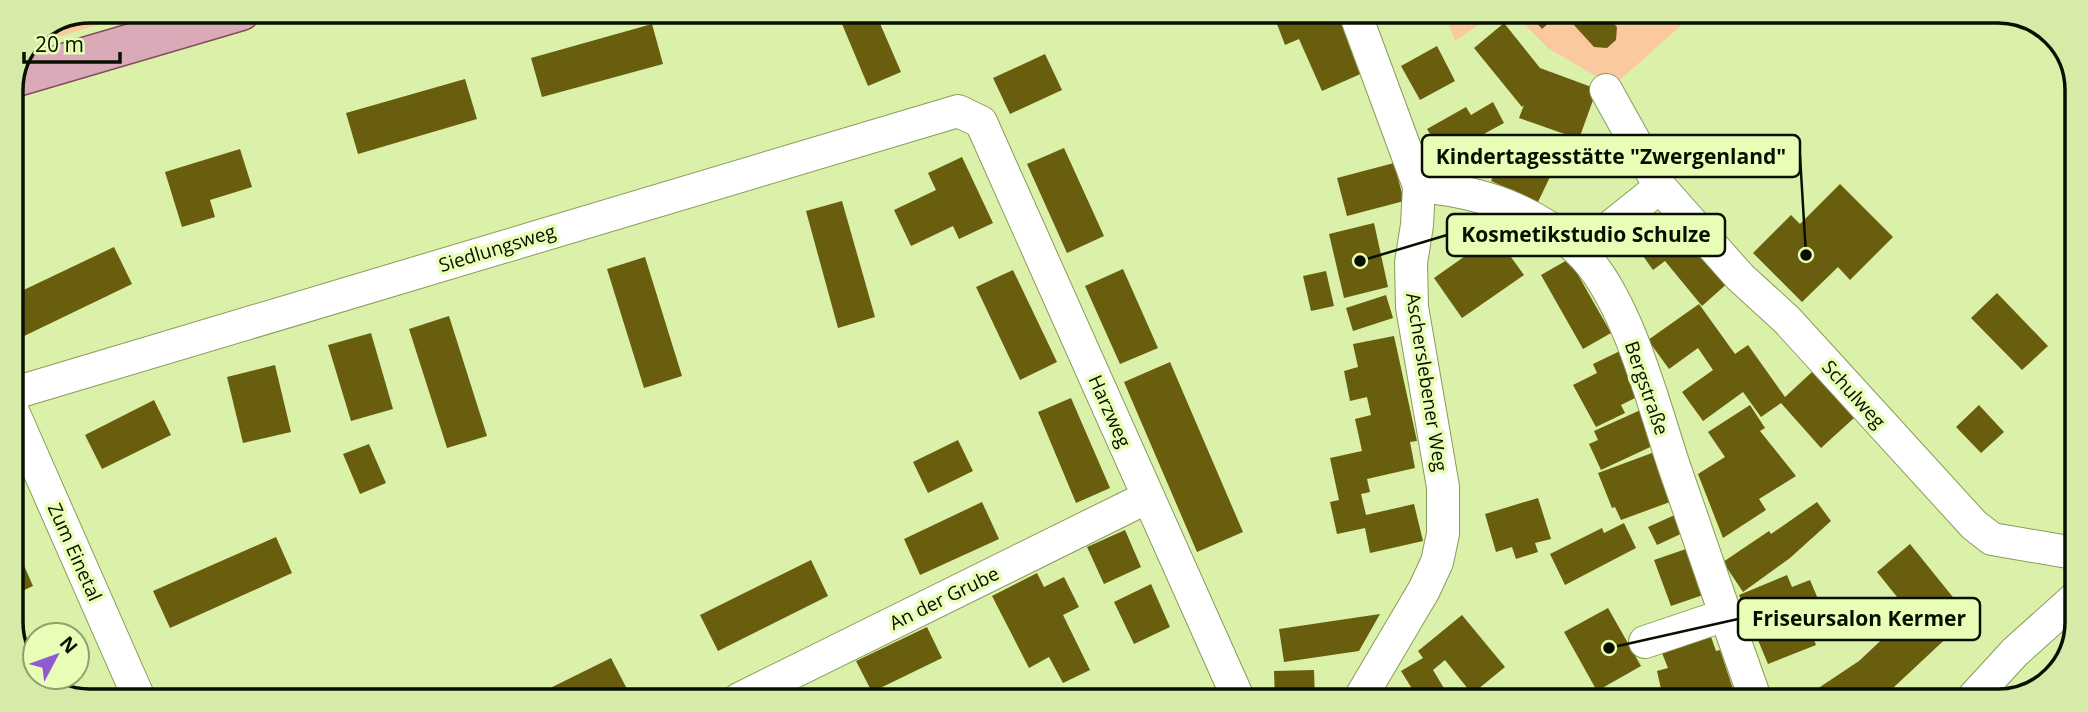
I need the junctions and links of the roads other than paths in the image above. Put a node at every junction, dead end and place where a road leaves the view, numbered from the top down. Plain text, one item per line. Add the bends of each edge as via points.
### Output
1 (200, 23) edge
2 (1359, 23) edge
3 (24, 75) edge
4 (1606, 90) dead end
5 (981, 122) joint
6 (1419, 186) junction
7 (1660, 187) junction
8 (1580, 251) junction
9 (23, 390) edge
10 (23, 434) edge
11 (1148, 497) junction
12 (2065, 551) edge
13 (2065, 607) edge
14 (1725, 615) junction
15 (1645, 642) dead end
16 (135, 689) edge
17 (759, 689) edge
18 (1234, 689) edge
19 (1365, 689) edge
20 (1752, 689) edge
21 (1981, 689) edge

1 - 3 main road
2 - 6 street, Ascherslebener Weg
4 - 7 street, Schulweg
5 - 9 street, Siedlungsweg via 958,111
5 - 11 street, Harzweg
6 - 8 street, Bergstraße via 1458,189 1501,204 1547,224
6 - 19 street, Ascherslebener Weg via 1411,263 1412,307 1443,487 1443,534 1437,562 1423,590
7 - 8 street
7 - 12 street, Schulweg via 1974,525 1992,539
8 - 14 street, Bergstraße via 1616,302
10 - 16 street, Zum Einetal
11 - 17 street, An der Grube
11 - 18 street, Harzweg
13 - 21 street
14 - 15 street
14 - 20 street, Bergstraße

